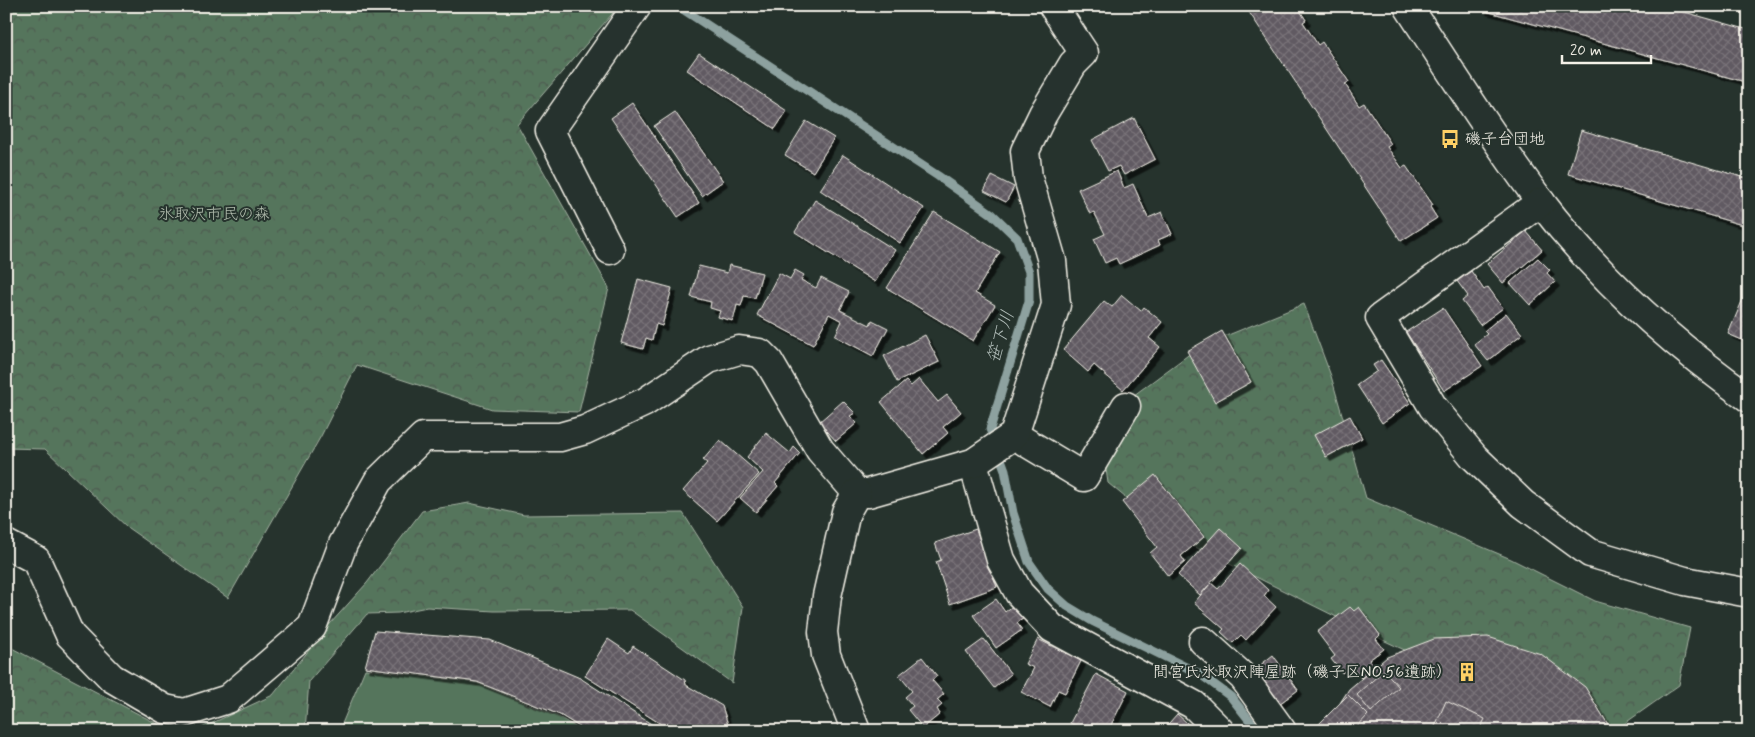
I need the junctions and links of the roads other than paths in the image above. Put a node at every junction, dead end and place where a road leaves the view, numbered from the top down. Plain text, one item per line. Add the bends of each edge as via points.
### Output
1 (637, 6) edge
2 (1053, 6) edge
3 (1408, 6) edge
4 (1541, 202) junction
5 (610, 250) dead end
6 (1749, 398) edge
7 (1126, 406) dead end
8 (1014, 435) junction
9 (973, 463) junction
10 (857, 493) junction
11 (6, 544) edge
12 (1749, 593) edge
13 (1202, 641) dead end
14 (856, 731) edge
15 (1220, 731) edge
16 (1282, 731) edge

1 - 5 street via 550,130
2 - 8 street via 1084,53 1043,114 1025,151 1028,178 1052,262 1056,305
3 - 4 street via 1480,117
4 - 6 street via 1588,258 1652,322 1718,377
4 - 12 street via 1380,318 1433,408 1474,458 1523,504 1590,553 1685,581
7 - 8 street via 1084,477
8 - 9 street
9 - 10 street via 868,493
9 - 15 street via 1001,560 1019,593 1052,628 1194,704
10 - 11 street via 820,450 769,362 760,353 739,350 709,359 645,402 585,430 560,437 423,437 378,482 343,544 312,627 228,699 184,713 165,709 112,678 70,636 36,560
10 - 14 street via 846,512 827,596 823,632 826,655
13 - 16 street via 1243,677

